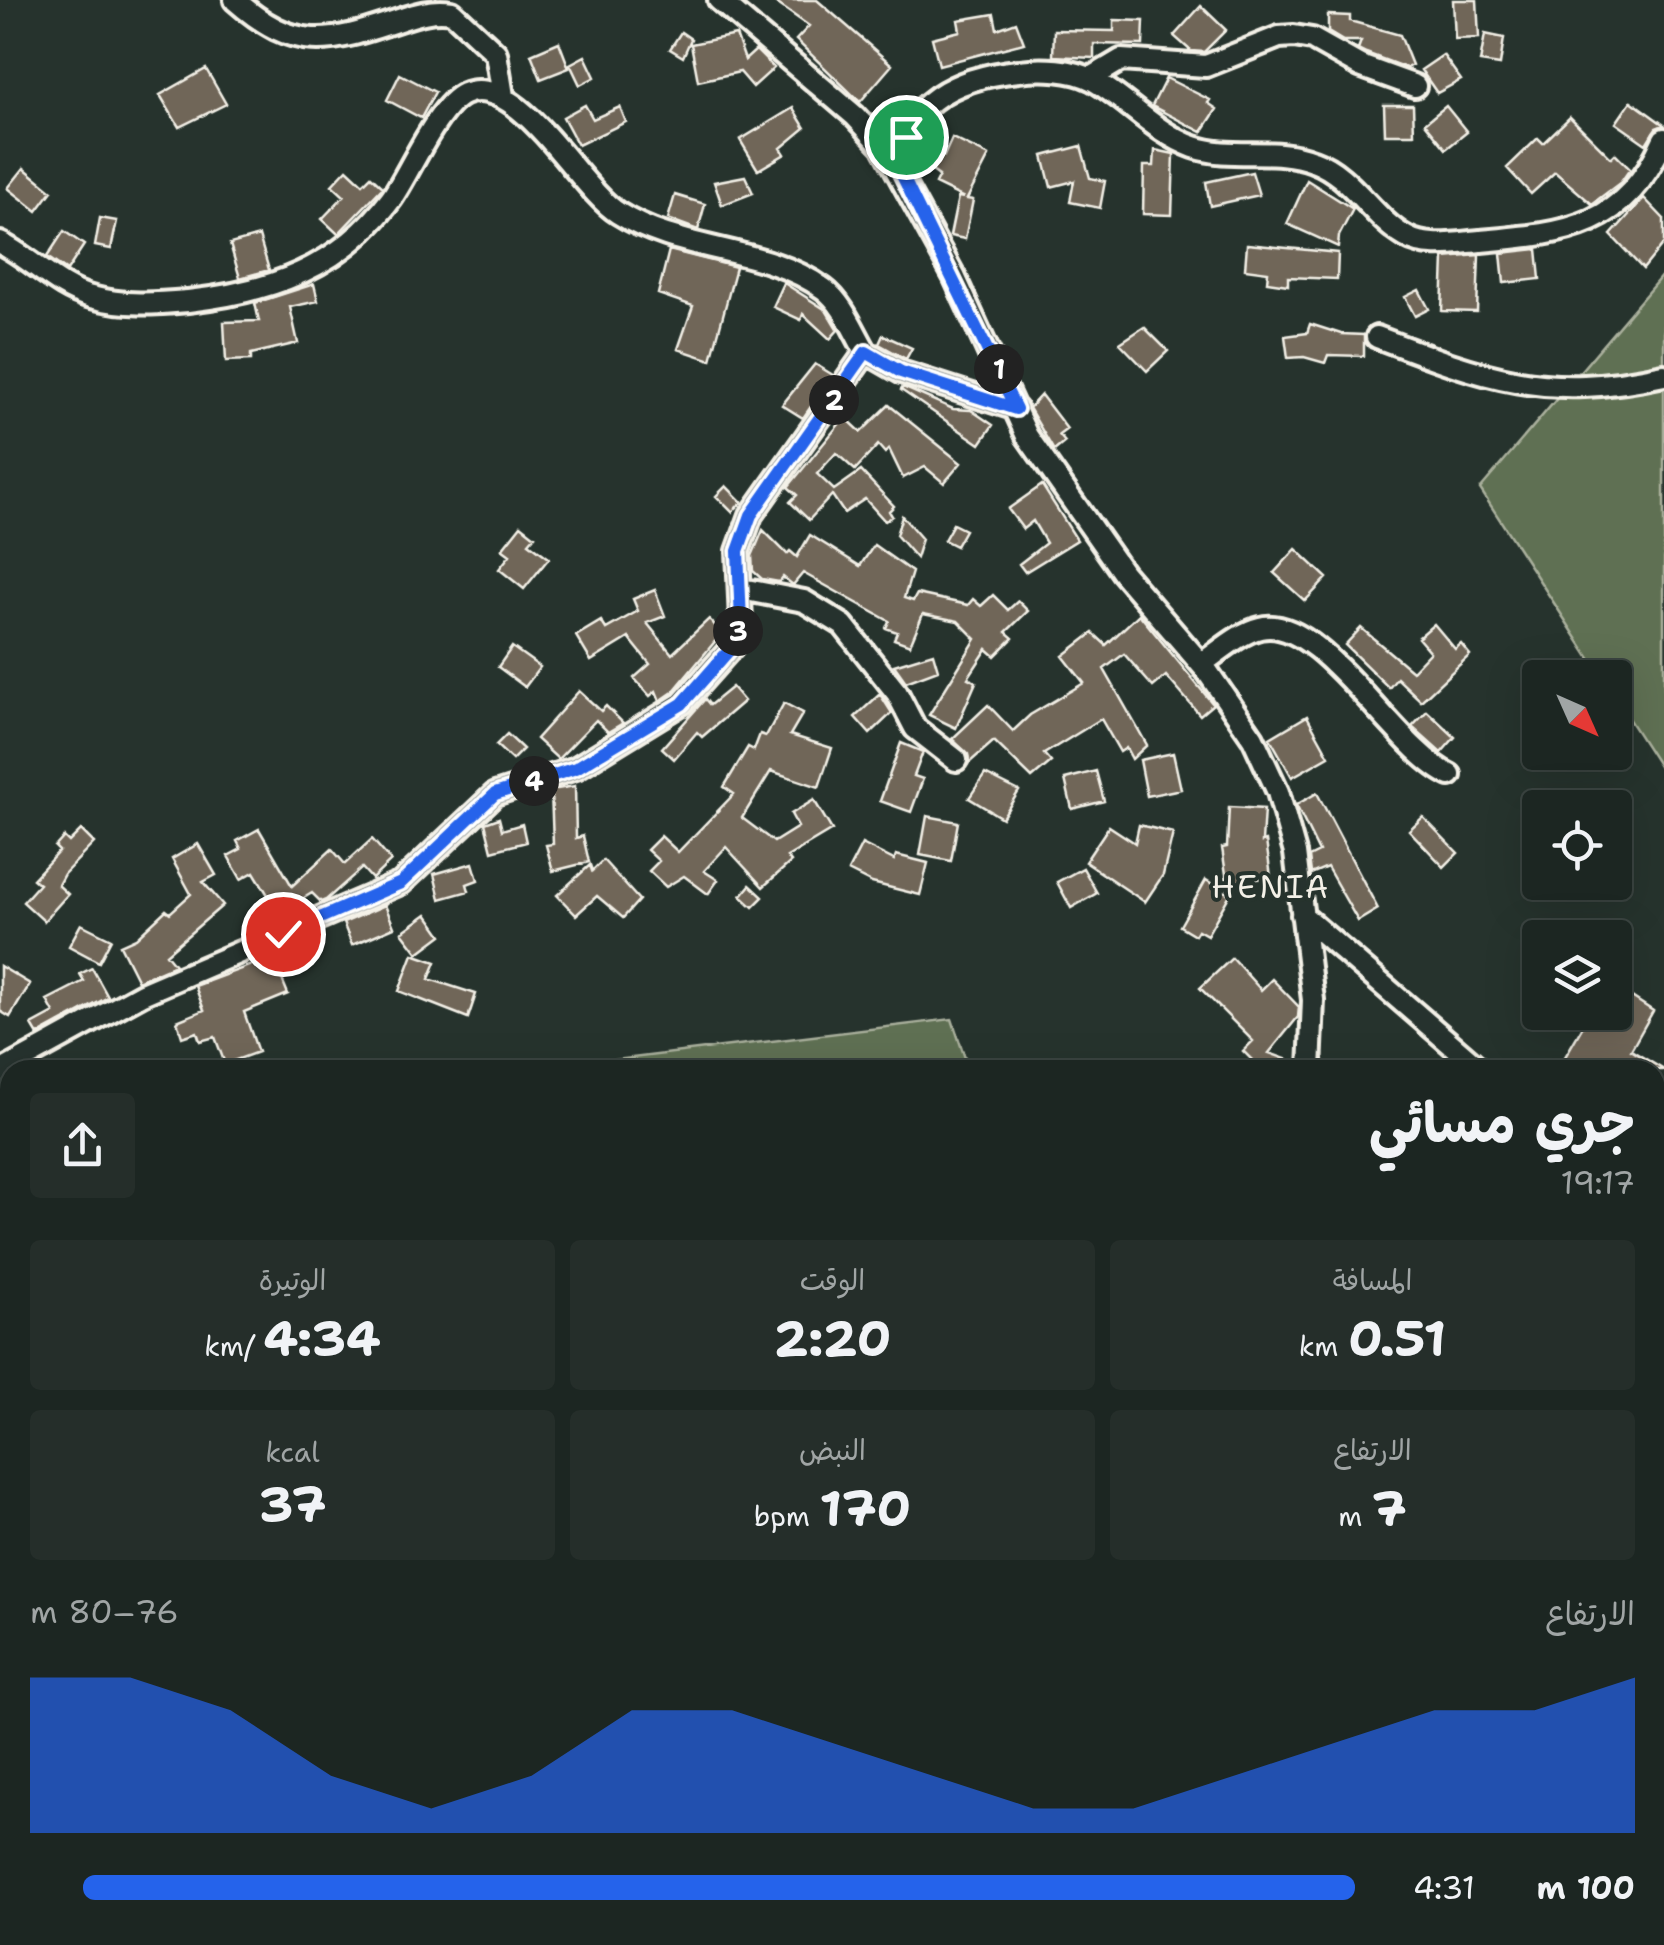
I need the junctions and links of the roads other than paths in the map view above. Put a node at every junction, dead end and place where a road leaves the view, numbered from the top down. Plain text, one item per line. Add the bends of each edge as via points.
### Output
1 (235, 0) edge
2 (719, 0) edge
3 (1091, 78) junction
4 (1415, 86) dead end
5 (503, 96) junction
6 (1664, 139) edge
7 (898, 167) junction
8 (0, 243) edge
9 (1377, 337) dead end
10 (866, 352) junction
11 (1664, 375) edge
12 (1016, 409) junction
13 (740, 589) junction
14 (1201, 664) junction
15 (956, 760) dead end
16 (1450, 776) dead end
17 (1302, 915) junction
18 (22, 1060) edge
19 (1310, 1060) edge
20 (1469, 1060) edge

1 - 5 street via 275,32 298,40 329,40 418,14 452,12 496,53
2 - 7 street via 855,116
3 - 4 street via 1121,60 1206,66 1294,36
3 - 6 street via 1188,145 1316,161 1392,228 1428,243 1567,232 1603,217 1638,184
3 - 7 street via 1032,70 963,80 930,101 898,149
5 - 8 street via 464,94 447,109 391,198 325,262 235,296 126,304 70,289
5 - 10 street via 619,214 798,274 827,291
7 - 12 street
9 - 11 street via 1484,378 1549,388 1615,386
10 - 12 street via 901,372
10 - 13 street via 751,515 738,551
12 - 14 street via 1066,496
13 - 15 street via 804,601 843,625 897,693 915,728
13 - 18 street via 741,622 732,647 682,704 576,768 495,794 401,883 142,994
14 - 16 street via 1256,628 1290,630 1332,662 1414,752
14 - 17 street via 1253,738 1278,792 1295,853
17 - 19 street via 1312,1000
17 - 20 street

